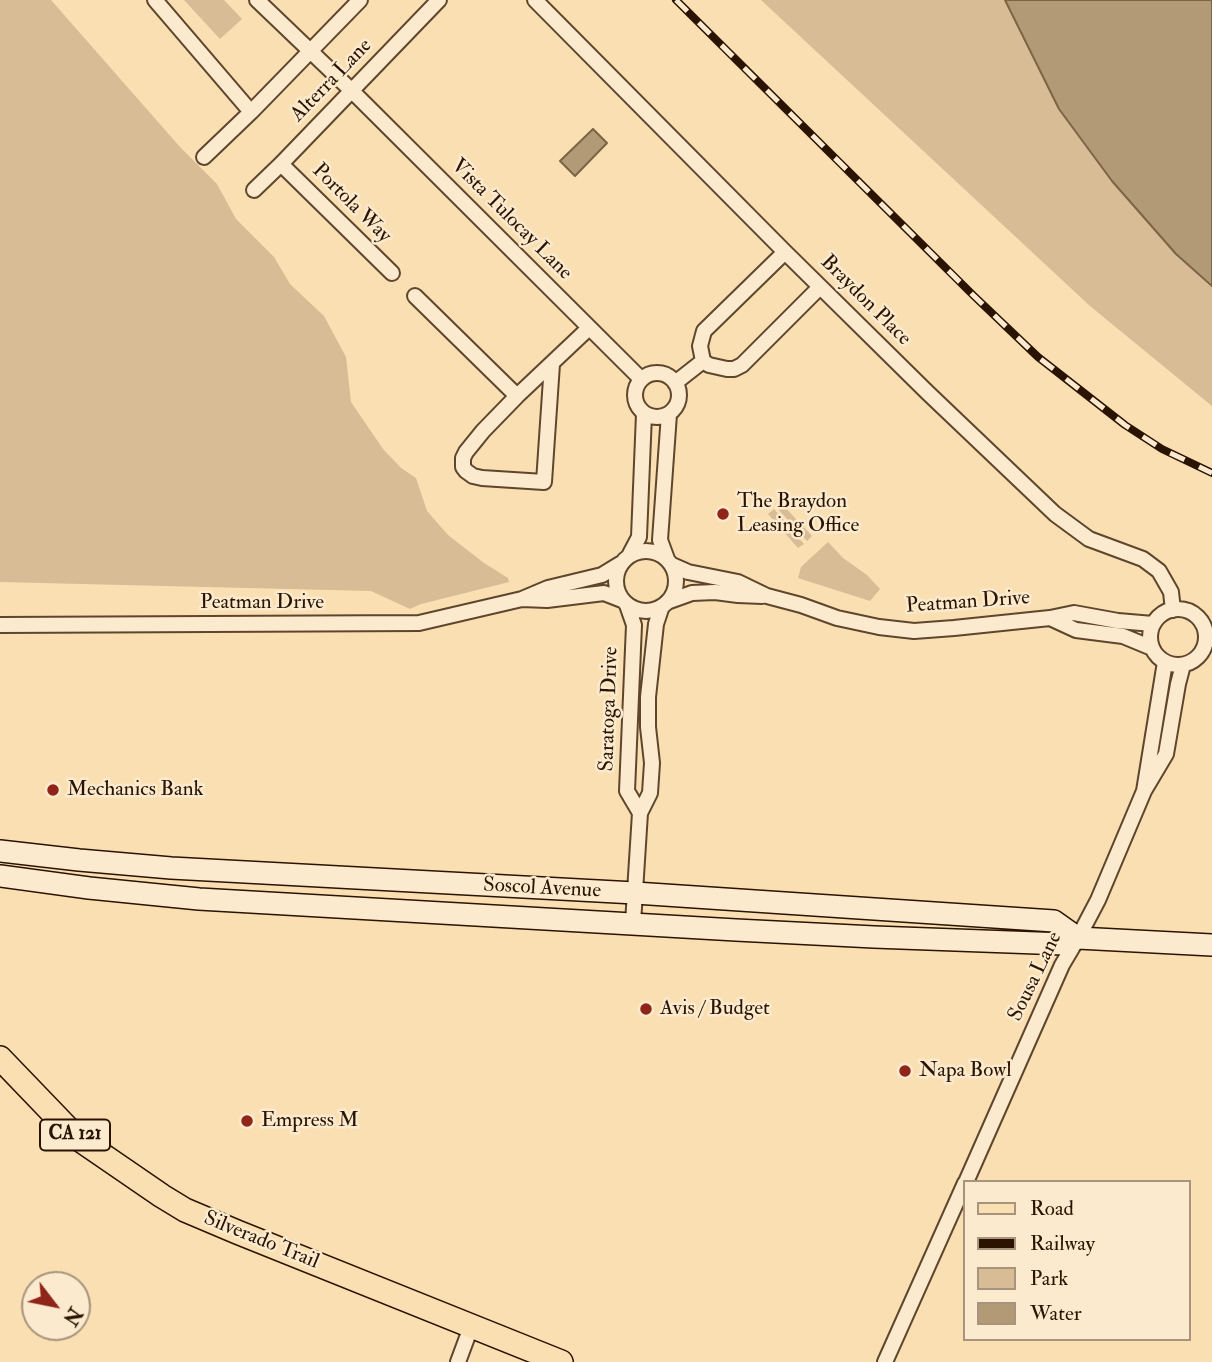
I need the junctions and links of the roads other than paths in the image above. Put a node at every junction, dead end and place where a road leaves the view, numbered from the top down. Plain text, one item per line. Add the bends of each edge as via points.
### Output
1 (155, 0) edge
2 (257, 0) edge
3 (360, 0) edge
4 (439, 0) edge
5 (535, 0) edge
6 (310, 52) junction
7 (351, 90) junction
8 (251, 112) junction
9 (204, 157) dead end
10 (281, 164) junction
11 (254, 190) dead end
12 (785, 252) junction
13 (392, 273) dead end
14 (820, 286) junction
15 (415, 296) dead end
16 (589, 328) junction
17 (704, 361) junction
18 (552, 364) junction
19 (641, 379) junction
20 (675, 383) junction
21 (516, 396) junction
22 (644, 414) junction
23 (669, 414) junction
24 (625, 559) junction
25 (670, 563) junction
26 (767, 596) junction
27 (522, 599) junction
28 (625, 603) junction
29 (665, 604) junction
30 (1173, 610) junction
31 (1050, 618) junction
32 (1153, 624) junction
33 (0, 625) edge
34 (1152, 648) junction
35 (1164, 662) junction
36 (1183, 665) junction
37 (1144, 791) junction
38 (640, 813) junction
39 (0, 851) edge
40 (0, 876) edge
41 (635, 893) junction
42 (633, 923) junction
43 (1078, 938) junction
44 (1212, 945) edge
45 (0, 1058) edge
46 (966, 1180) edge
47 (964, 1184) edge
48 (471, 1327) junction
49 (458, 1362) edge
50 (561, 1362) edge
51 (885, 1362) edge

1 - 8 street
2 - 6 street, Vista Tulocay Lane
3 - 6 street
4 - 7 street, Alterra Lane
5 - 12 street, Braydon Place
6 - 7 street, Vista Tulocay Lane
6 - 8 street
7 - 10 street, Alterra Lane
7 - 16 street, Vista Tulocay Lane
8 - 9 street
10 - 11 street, Alterra Lane
10 - 13 street, Portola Way
12 - 14 street, Braydon Place
12 - 17 street via 704,331 700,346
14 - 17 street via 742,365 727,369
14 - 30 street, Braydon Place via 1055,514 1101,545 1143,559 1159,571 1171,592
15 - 21 street
16 - 18 street
16 - 19 street, Vista Tulocay Lane
17 - 20 street
18 - 21 street
18 - 21 street via 544,482 473,476 464,467 466,452
19 - 20 street via 659,373
19 - 22 street via 635,402
20 - 23 street via 678,403
22 - 23 street via 656,418
22 - 24 street via 639,537
23 - 25 street via 660,540
24 - 25 street, Peatman Drive via 643,550 657,552
24 - 27 street, Peatman Drive via 602,575
24 - 28 street via 615,576
25 - 26 street, Peatman Drive via 688,572 738,582
25 - 29 street via 676,585
26 - 29 street, Peatman Drive via 692,593
26 - 31 street, Peatman Drive via 850,622 914,631
27 - 28 street, Peatman Drive via 604,593
27 - 33 street, Peatman Drive via 419,623
28 - 29 street, Peatman Drive via 645,611
28 - 38 street, Saratoga Drive via 634,625 628,791
29 - 38 street, Saratoga Drive via 656,624 648,696 649,793
30 - 32 street
30 - 36 street via 1196,617 1205,635 1197,657
31 - 32 street, Peatman Drive via 1074,613
31 - 34 street, Peatman Drive via 1076,630 1123,636
32 - 34 street
34 - 35 street
35 - 36 street
35 - 37 street, Sousa Lane
36 - 37 street, Sousa Lane via 1166,754
37 - 43 street, Sousa Lane
38 - 41 street, Saratoga Drive
39 - 41 main road, Soscol Avenue via 180,868
40 - 42 main road, Soscol Avenue via 218,900
41 - 42 street, Saratoga Drive
41 - 43 main road, Soscol Avenue via 1054,921
42 - 43 main road, Soscol Avenue via 1064,944
43 - 44 main road, Soscol Avenue
43 - 46 street, Sousa Lane
45 - 48 main road, Silverado Trail / CA 121 via 76,1137 185,1210
47 - 51 street, Sousa Lane
48 - 49 street
48 - 50 main road, Silverado Trail / CA 121

